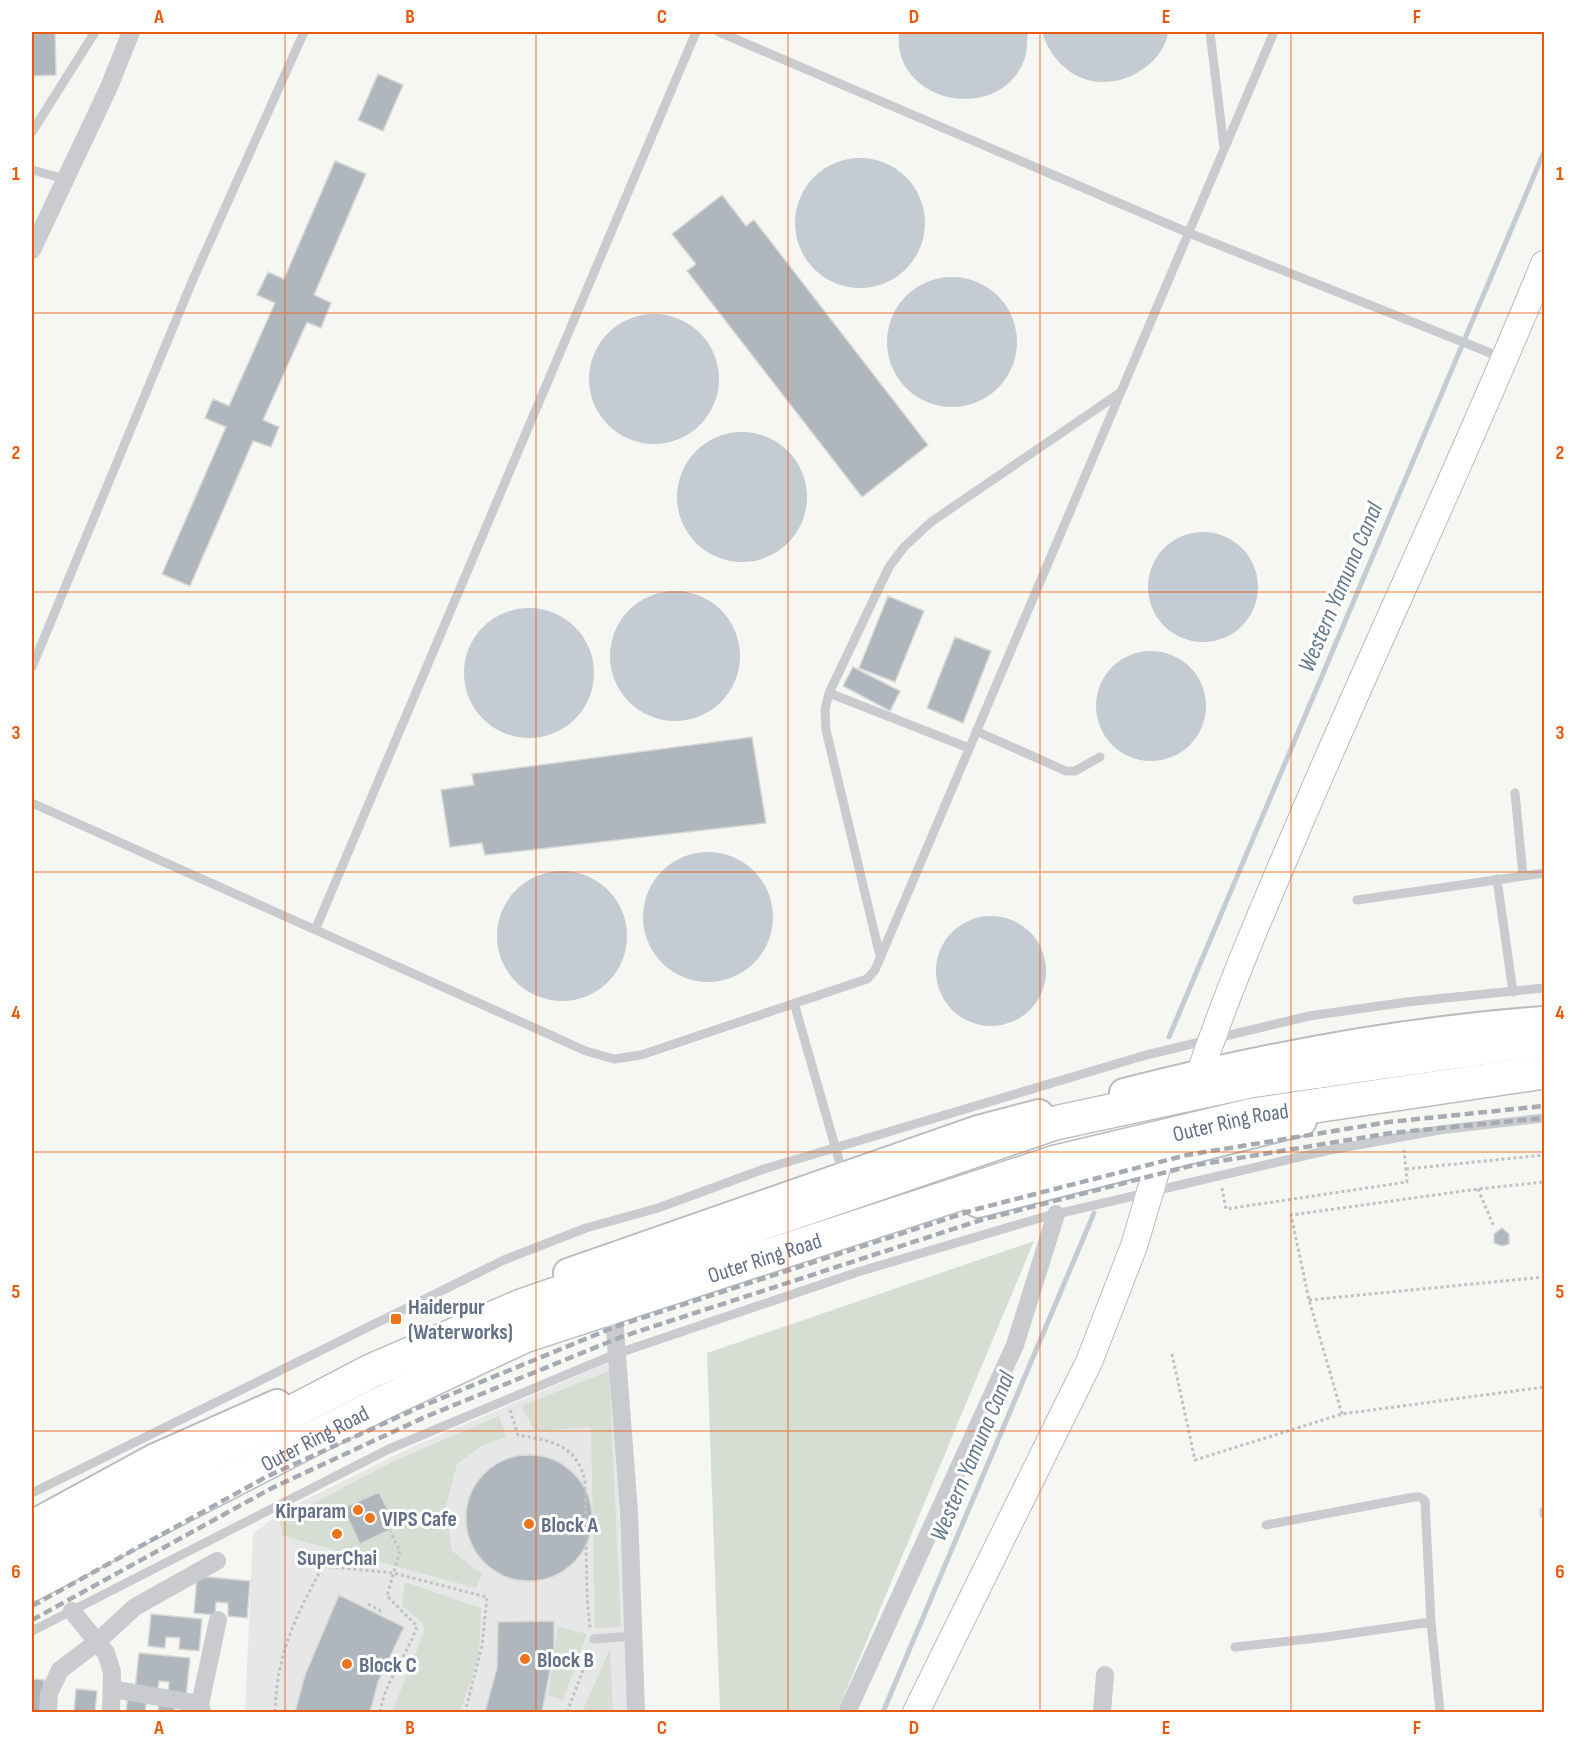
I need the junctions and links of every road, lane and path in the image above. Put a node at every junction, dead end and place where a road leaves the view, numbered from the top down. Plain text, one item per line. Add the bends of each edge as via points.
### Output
1 (95, 32) edge
2 (130, 32) edge
3 (304, 32) edge
4 (696, 32) edge
5 (718, 32) edge
6 (1210, 32) edge
7 (1274, 32) edge
8 (32, 132) edge
9 (1224, 150) junction
10 (32, 170) edge
11 (65, 179) junction
12 (1189, 233) junction
13 (32, 250) edge
14 (1545, 264) edge
15 (1505, 360) junction
16 (1121, 392) junction
17 (32, 667) edge
18 (829, 693) junction
19 (976, 731) junction
20 (969, 748) junction
21 (1100, 757) dead end
22 (1515, 793) dead end
23 (32, 803) edge
24 (1545, 873) edge
25 (1523, 876) junction
26 (1497, 879) junction
27 (1357, 900) dead end
28 (316, 928) junction
29 (880, 956) junction
30 (1545, 988) edge
31 (1513, 992) junction
32 (794, 1004) junction
33 (1545, 1021) edge
34 (1212, 1038) junction
35 (1545, 1039) edge
36 (1545, 1072) edge
37 (1200, 1073) junction
38 (1545, 1084) edge
39 (1545, 1118) edge
40 (1404, 1146) dead end
41 (835, 1147) junction
42 (1545, 1155) edge
43 (1160, 1158) junction
44 (1406, 1169) junction
45 (1218, 1175) junction
46 (844, 1176) junction
47 (1545, 1182) edge
48 (1478, 1189) junction
49 (1149, 1192) junction
50 (1056, 1214) junction
51 (1494, 1227) dead end
52 (1545, 1277) edge
53 (1309, 1300) junction
54 (614, 1317) junction
55 (616, 1354) junction
56 (1172, 1354) dead end
57 (1545, 1387) edge
58 (506, 1400) junction
59 (1342, 1414) junction
60 (32, 1494) edge
61 (32, 1525) edge
62 (1266, 1525) dead end
63 (390, 1531) dead end
64 (32, 1548) edge
65 (217, 1561) dead end
66 (393, 1573) junction
67 (32, 1584) edge
68 (32, 1594) edge
69 (368, 1604) dead end
70 (72, 1611) junction
71 (381, 1611) dead end
72 (218, 1620) dead end
73 (1431, 1622) junction
74 (32, 1631) edge
75 (634, 1636) junction
76 (594, 1639) junction
77 (97, 1642) junction
78 (1235, 1647) dead end
79 (1105, 1675) dead end
80 (111, 1689) junction
81 (201, 1708) edge
82 (48, 1713) edge
83 (111, 1713) edge
84 (275, 1713) edge
85 (380, 1713) edge
86 (465, 1713) edge
87 (567, 1713) edge
88 (636, 1713) edge
89 (848, 1713) edge
90 (916, 1713) edge
91 (1102, 1713) edge
92 (1440, 1713) edge

1 - 8 lane
2 - 11 street via 109,87
3 - 17 lane via 194,277
4 - 28 lane
5 - 12 lane
6 - 9 lane
7 - 9 lane
9 - 12 lane
10 - 11 lane
11 - 13 street
12 - 15 lane
12 - 16 lane
14 - 15 street
15 - 34 street via 1338,733
16 - 18 lane via 931,522 904,547 889,567
16 - 19 lane
18 - 20 lane
18 - 29 lane via 826,730
19 - 20 lane
19 - 21 lane via 1066,771 1075,771
20 - 29 lane
22 - 25 lane
23 - 28 lane
24 - 25 lane
25 - 26 lane
26 - 27 lane
26 - 31 lane
28 - 32 lane via 586,1050 614,1059 641,1055
29 - 32 lane via 867,979
30 - 31 lane
31 - 34 lane via 1309,1016
32 - 41 lane
33 - 37 main road, Outer Ring Road via 1362,1043
34 - 37 street
34 - 41 lane
35 - 64 highway, Outer Ring Road via 1250,1081 1055,1123 521,1306 371,1371
36 - 67 highway, Outer Ring Road via 1253,1115 1056,1162 524,1336 380,1404
37 - 46 main road, Outer Ring Road via 978,1130
38 - 43 main road, Outer Ring Road via 1473,1091 1303,1121
39 - 45 lane via 1439,1130
40 - 44 path
41 - 46 lane
41 - 60 lane via 658,1208 586,1228 504,1260
42 - 44 path
43 - 49 street
43 - 54 main road, Outer Ring Road via 951,1210 654,1301
44 - 45 path via 1407,1182 1226,1209
45 - 49 lane
46 - 61 main road, Outer Ring Road via 520,1290 153,1459
47 - 48 path
48 - 51 path
48 - 53 path via 1291,1215
49 - 50 lane
49 - 90 street via 1130,1256 1089,1362
50 - 55 lane via 861,1271
50 - 89 street via 1015,1345
52 - 53 path
53 - 59 path
54 - 55 street
54 - 68 main road, Outer Ring Road via 485,1365 361,1422
55 - 58 lane
55 - 75 street
56 - 59 path via 1195,1460
57 - 59 path
58 - 70 lane via 390,1449
58 - 76 path via 518,1435 554,1442 568,1450 582,1466 589,1625
62 - 73 lane via 1420,1497 1427,1507
63 - 66 path via 400,1551
65 - 77 street via 135,1606
66 - 84 path via 323,1566 291,1626 276,1680
66 - 85 path via 387,1596 417,1626 389,1684
66 - 86 path via 487,1597 483,1646
69 - 71 path
70 - 74 lane
70 - 77 street
72 - 81 street
73 - 78 lane
73 - 92 lane
75 - 76 lane
75 - 88 street
76 - 87 path
77 - 80 street via 106,1653 112,1672
77 - 82 street via 60,1670 49,1693
79 - 91 street
80 - 81 street
80 - 83 street

